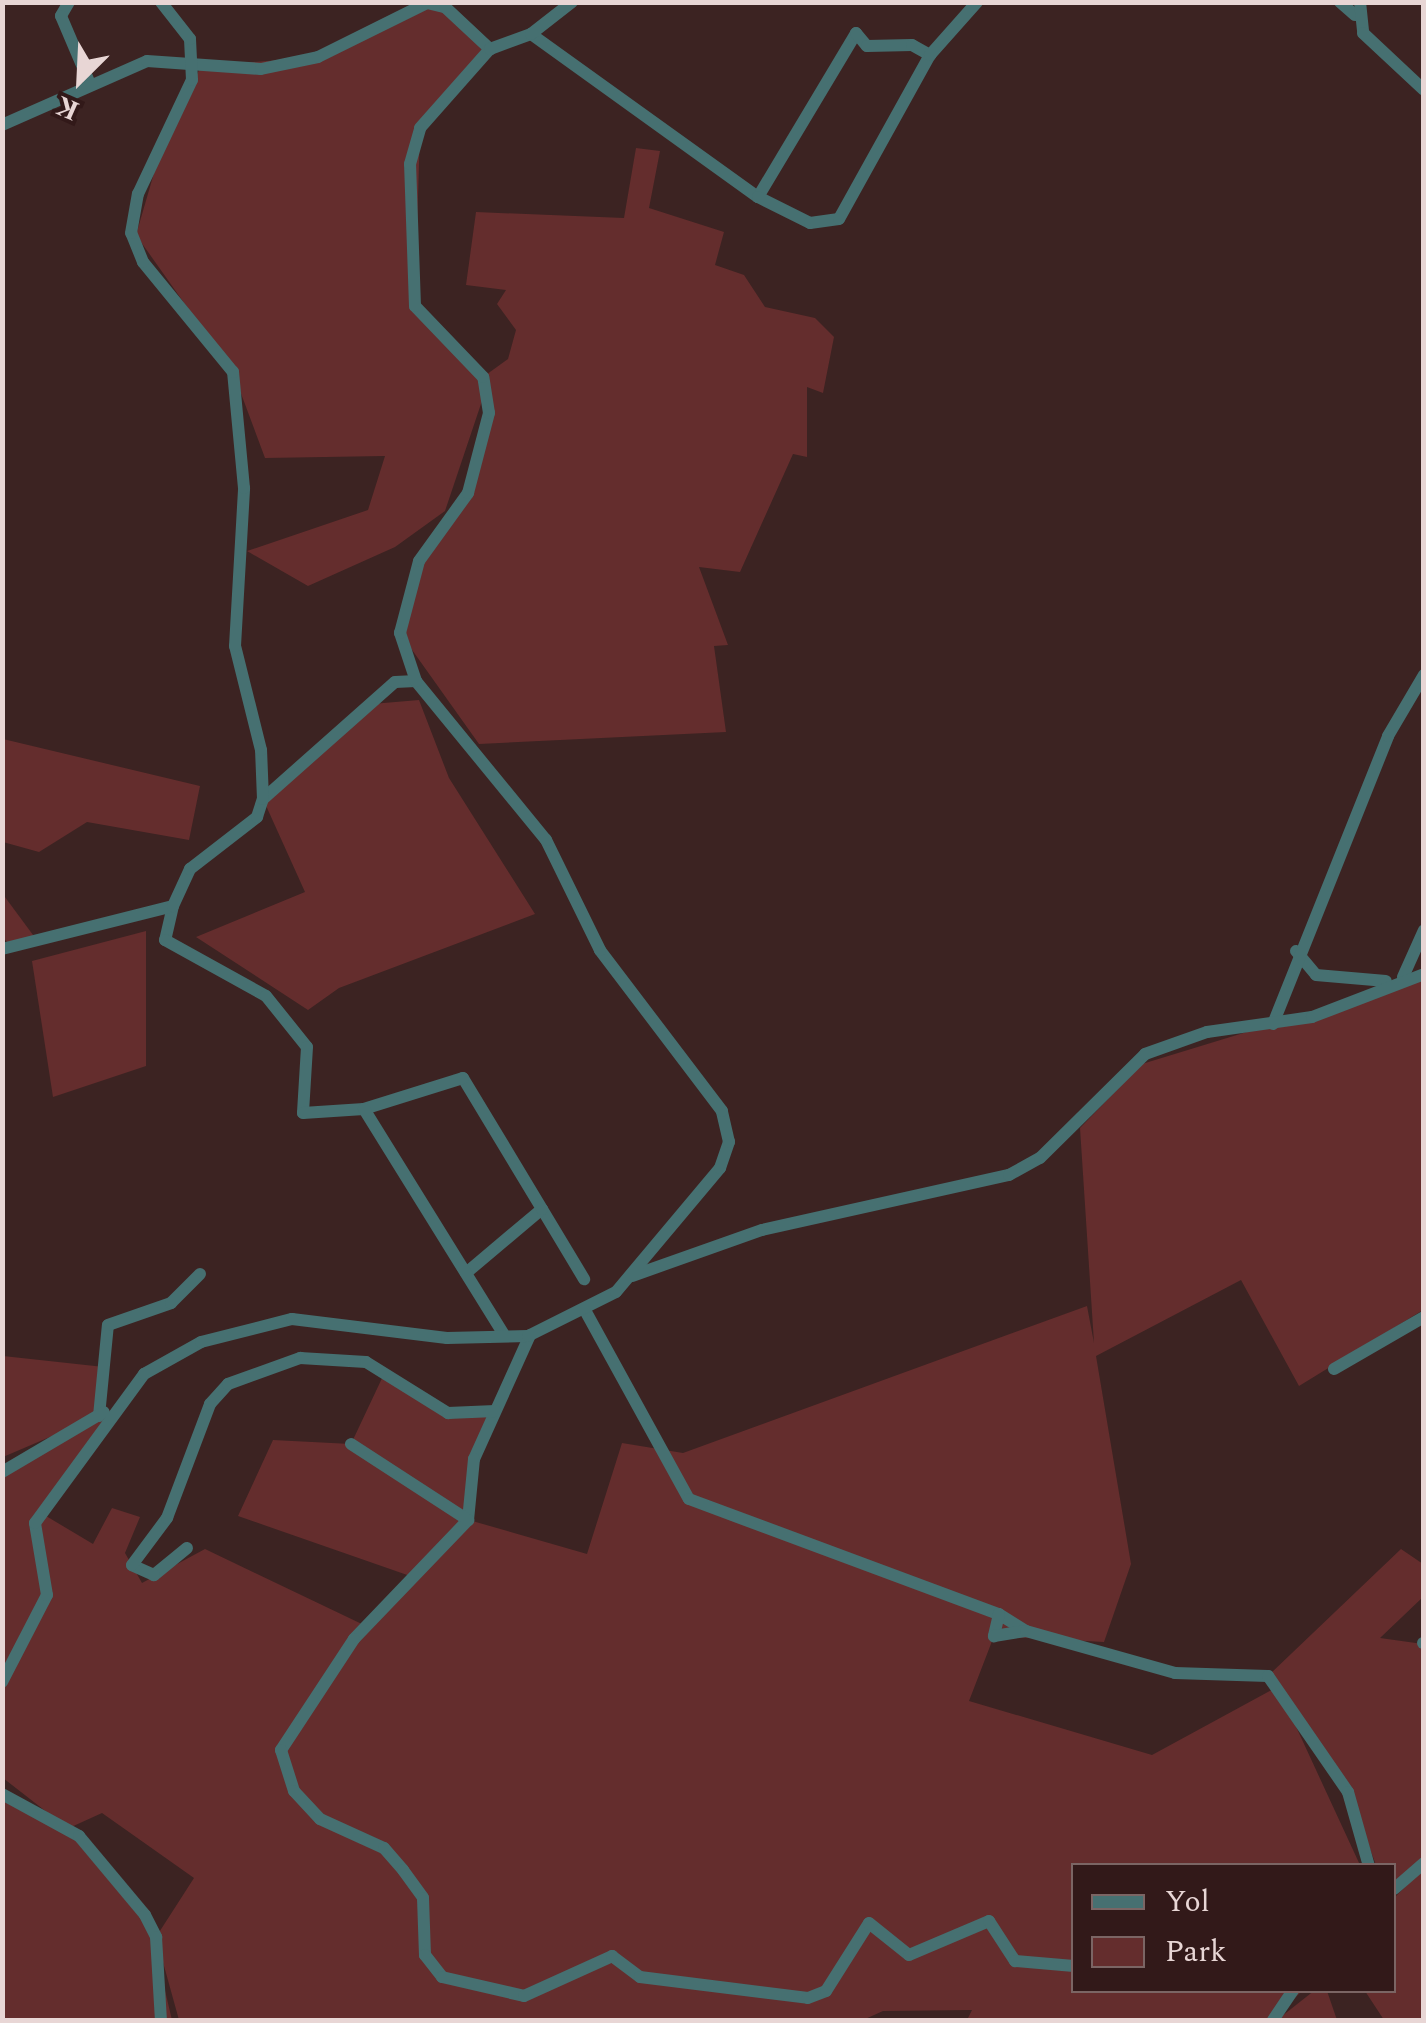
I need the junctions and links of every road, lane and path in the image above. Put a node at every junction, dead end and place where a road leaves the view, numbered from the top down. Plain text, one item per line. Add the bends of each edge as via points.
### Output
1 (69, 2) edge
2 (160, 2) edge
3 (572, 2) edge
4 (977, 2) edge
5 (1340, 2) edge
6 (1358, 9) edge
7 (531, 34) junction
8 (490, 49) junction
9 (930, 56) junction
10 (192, 66) junction
11 (90, 84) junction
12 (1424, 90) edge
13 (2, 125) edge
14 (758, 198) junction
15 (404, 659) junction
16 (1424, 676) edge
17 (416, 681) junction
18 (395, 682) junction
19 (263, 799) junction
20 (173, 906) junction
21 (1424, 930) edge
22 (2, 949) edge
23 (1296, 952) junction
24 (1424, 974) edge
25 (1396, 979) junction
26 (1273, 1024) junction
27 (364, 1109) junction
28 (542, 1209) junction
29 (200, 1274) dead end
30 (466, 1274) junction
31 (632, 1276) junction
32 (584, 1279) dead end
33 (586, 1312) junction
34 (1424, 1317) edge
35 (530, 1335) junction
36 (505, 1336) junction
37 (1334, 1369) dead end
38 (117, 1400) junction
39 (495, 1411) junction
40 (99, 1416) junction
41 (352, 1444) dead end
42 (2, 1472) edge
43 (468, 1520) junction
44 (187, 1548) dead end
45 (999, 1614) junction
46 (1026, 1631) junction
47 (2, 1682) edge
48 (2, 1794) edge
49 (1424, 1862) edge
50 (1368, 1863) edge
51 (1396, 1887) edge
52 (1071, 1966) edge
53 (1292, 1993) edge
54 (162, 2020) edge
55 (1273, 2020) edge

1 - 11 street via 61,16
2 - 10 street via 184,28
3 - 7 street
4 - 9 street
5 - 6 street
6 - 12 street
7 - 8 street
7 - 14 street
8 - 10 street via 445,7 427,4 318,57 262,69
8 - 15 street via 420,128 410,164 415,306 482,377 489,412 468,493 419,561 400,608
9 - 14 street via 839,219 810,222
9 - 14 street via 912,45 867,46 856,33
10 - 11 street via 147,60
10 - 19 street via 138,194 132,234 143,262 233,372 244,488 236,646 261,750
11 - 13 street
15 - 17 street
15 - 18 street
16 - 23 street
17 - 18 street
17 - 31 street via 457,740 521,805 600,950 722,1111 730,1142 720,1168
18 - 19 street
19 - 20 street via 257,817 190,868
20 - 22 street
20 - 27 street via 165,940 266,996 306,1046 303,1113
21 - 25 street
23 - 25 street via 1316,975
23 - 26 street
24 - 25 street
25 - 26 street
26 - 31 street via 1207,1032 1126,1064 1040,1158 1009,1175 762,1230
27 - 28 street via 463,1078
27 - 30 street
28 - 30 street
28 - 32 street
29 - 40 street via 171,1303 108,1325
30 - 36 street
31 - 33 street
33 - 35 street
33 - 45 street via 689,1499
34 - 37 street
35 - 36 street
35 - 39 street
36 - 38 street via 278,1321 176,1352
38 - 40 street
38 - 47 street via 35,1523 48,1595
39 - 43 street via 474,1459
39 - 44 street via 448,1412 366,1362 300,1358 228,1384 210,1404 167,1518 132,1565 154,1575
40 - 42 street
41 - 43 street
43 - 52 street via 354,1639 281,1750 294,1791 320,1820 384,1848 404,1870 422,1898 425,1955 442,1978 524,1996 612,1956 640,1978 808,1998 826,1991 869,1924 909,1954 989,1921 1015,1961
45 - 46 street
45 - 46 street via 994,1636
46 - 50 street via 1160,1670 1268,1676 1348,1792
48 - 54 street via 79,1836 145,1915
49 - 51 street
53 - 55 street

